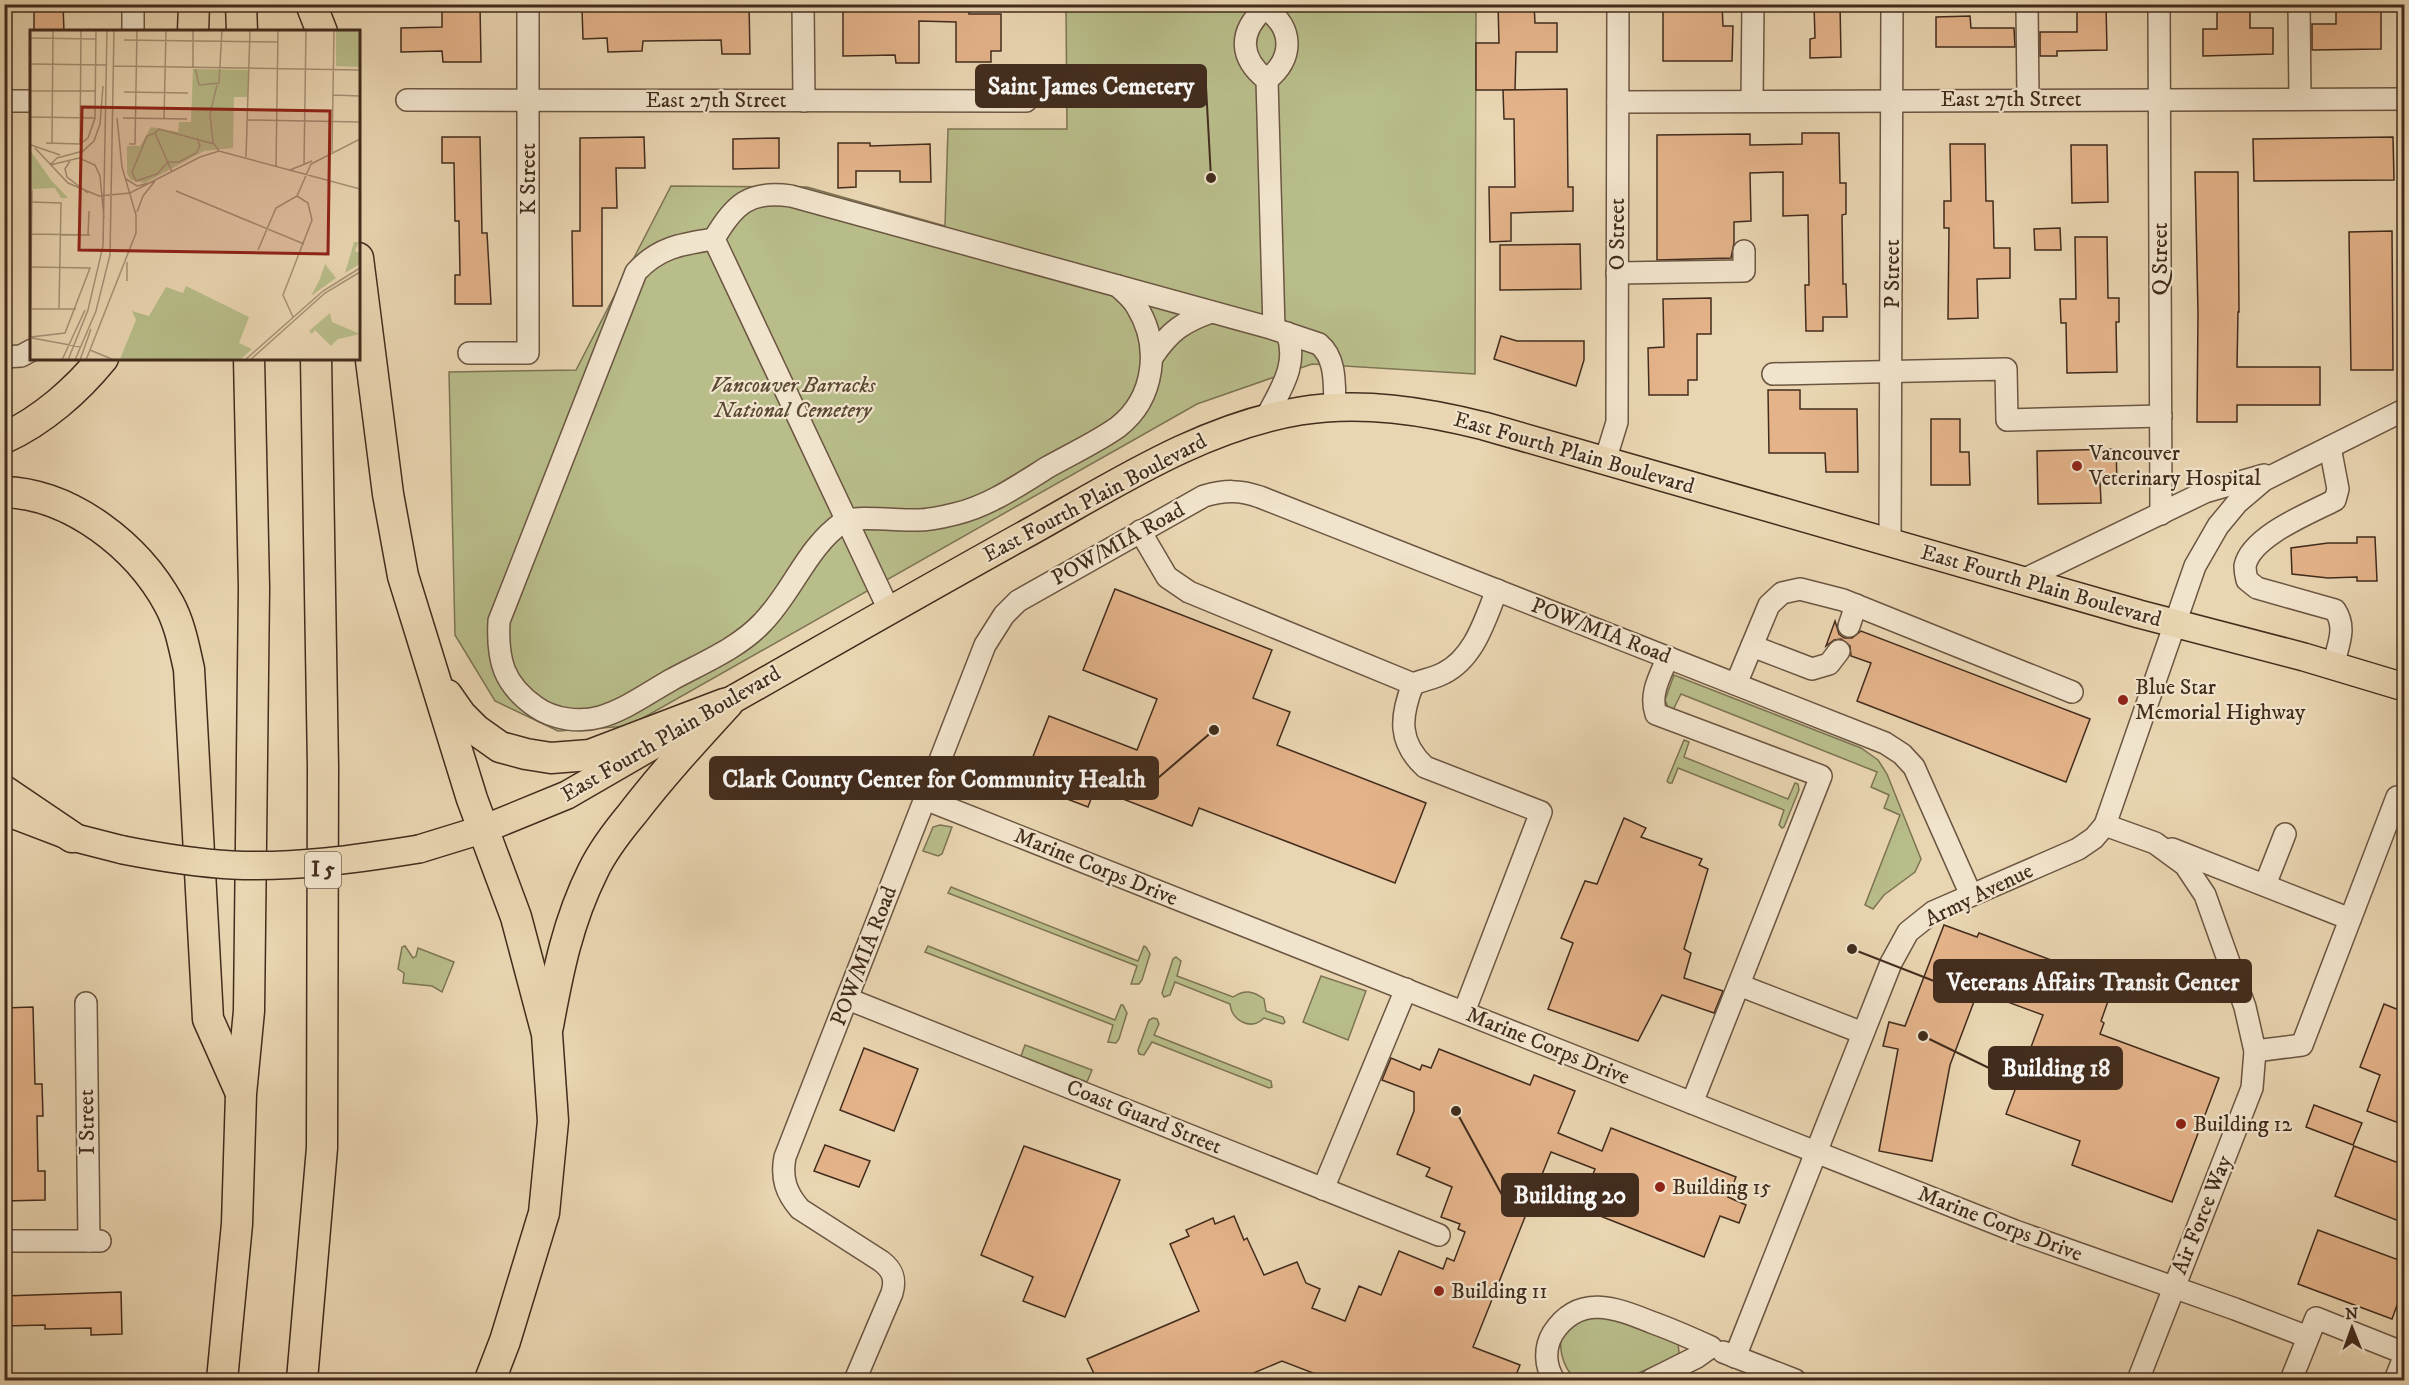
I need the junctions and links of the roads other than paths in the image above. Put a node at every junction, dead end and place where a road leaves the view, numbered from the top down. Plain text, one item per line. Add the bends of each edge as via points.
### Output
1 (133, 4) edge
2 (194, 4) edge
3 (241, 4) edge
4 (310, 4) edge
5 (528, 4) edge
6 (803, 4) edge
7 (1618, 4) edge
8 (1753, 4) edge
9 (1892, 4) edge
10 (2027, 4) edge
11 (2160, 4) edge
12 (2299, 4) edge
13 (1265, 6) edge
14 (133, 30) edge
15 (193, 30) edge
16 (242, 30) edge
17 (310, 30) edge
18 (321, 30) edge
19 (1267, 80) junction
20 (2028, 99) junction
21 (2160, 99) junction
22 (2300, 99) junction
23 (2404, 99) edge
24 (407, 100) dead end
25 (528, 100) junction
26 (804, 100) junction
27 (1752, 100) junction
28 (1893, 100) junction
29 (4, 101) edge
30 (30, 101) edge
31 (1026, 101) dead end
32 (1618, 102) junction
33 (714, 239) junction
34 (1744, 251) dead end
35 (1617, 273) junction
36 (360, 274) edge
37 (1118, 286) junction
38 (1211, 312) junction
39 (1280, 331) junction
40 (30, 351) edge
41 (469, 353) dead end
42 (1153, 356) junction
43 (4, 357) edge
44 (102, 360) edge
45 (249, 360) edge
46 (316, 360) edge
47 (1891, 372) junction
48 (1773, 374) dead end
49 (1335, 407) junction
50 (2404, 410) edge
51 (2161, 416) junction
52 (1266, 418) junction
53 (4, 438) edge
54 (2330, 447) junction
55 (1605, 461) junction
56 (2284, 469) junction
57 (4, 492) edge
58 (2161, 514) junction
59 (845, 520) junction
60 (1140, 531) junction
61 (1890, 543) junction
62 (2022, 580) junction
63 (1497, 590) junction
64 (1856, 605) junction
65 (889, 610) junction
66 (2175, 624) junction
67 (1849, 626) dead end
68 (1752, 646) junction
69 (1839, 651) dead end
70 (1668, 657) junction
71 (2333, 666) junction
72 (437, 680) junction
73 (1413, 684) junction
74 (1736, 684) junction
75 (2404, 687) edge
76 (2072, 692) dead end
77 (728, 703) junction
78 (4, 791) edge
79 (2397, 797) dead end
80 (925, 799) junction
81 (4, 811) edge
82 (2105, 825) junction
83 (484, 829) junction
84 (2285, 834) dead end
85 (72, 837) junction
86 (2155, 843) junction
87 (2265, 885) junction
88 (1971, 896) junction
89 (2350, 919) junction
90 (1738, 986) junction
91 (1406, 990) junction
92 (848, 999) junction
93 (86, 1003) dead end
94 (1464, 1012) junction
95 (1863, 1033) junction
96 (547, 1034) junction
97 (2255, 1051) junction
98 (242, 1094) junction
99 (1692, 1103) junction
100 (1816, 1152) junction
101 (1323, 1189) junction
102 (1439, 1235) dead end
103 (4, 1241) edge
104 (2173, 1288) junction
105 (2308, 1337) junction
106 (1711, 1347) junction
107 (2404, 1355) edge
108 (1735, 1357) junction
109 (222, 1380) edge
110 (302, 1380) edge
111 (490, 1380) edge
112 (855, 1380) edge
113 (1554, 1380) edge
114 (1651, 1380) edge
115 (1795, 1380) edge
116 (2138, 1380) edge
117 (2291, 1380) edge
118 (2395, 1380) edge

1 - 14 street
2 - 15 highway
3 - 16 highway
4 - 17 highway
4 - 18 highway
5 - 25 street, K Street
6 - 26 street
7 - 32 street, O Street
8 - 27 street
9 - 28 street, P Street
10 - 20 street
11 - 21 street, Q Street
12 - 22 street
13 - 19 street via 1247,30 1245,45 1248,59
13 - 19 street via 1287,37 1284,62
19 - 39 street
20 - 21 street, East 27th Street
20 - 28 street, East 27th Street
21 - 22 street, East 27th Street
21 - 51 street, Q Street
22 - 23 street, East 27th Street
24 - 25 street, East 27th Street
25 - 26 street, East 27th Street
25 - 41 street, K Street via 528,353
26 - 31 street, East 27th Street
27 - 28 street, East 27th Street
27 - 32 street, East 27th Street
28 - 47 street, P Street
29 - 30 street
32 - 35 street, O Street
33 - 37 street via 738,205 773,193
33 - 59 street
33 - 59 street via 663,250 636,272 499,621 498,649 505,675 522,697 544,712 571,720 598,718 623,707 743,639 779,604 820,541
34 - 35 street via 1744,271
35 - 55 street, O Street via 1617,422
36 - 72 highway via 390,506 403,576
37 - 38 street
37 - 42 street via 1137,305 1148,330
38 - 39 street
38 - 42 street via 1187,320 1167,336
39 - 49 street via 1324,349 1334,374
39 - 52 street via 1291,348 1290,369
40 - 43 street
42 - 59 street via 1149,382 1137,406 1119,426 992,500 957,513 920,520
44 - 53 highway via 61,401
45 - 98 highway via 254,588 249,1011
46 - 110 highway, I 5 via 323,767 322,1148
47 - 48 street
47 - 51 street via 2006,369 2007,420
47 - 61 street, P Street
49 - 52 main road, East Fourth Plain Boulevard
49 - 55 main road, East Fourth Plain Boulevard via 1431,414
50 - 54 street
51 - 58 street, Q Street
52 - 65 main road, East Fourth Plain Boulevard via 1155,462
54 - 56 street
54 - 71 street via 2338,489 2335,500 2279,529 2253,550 2245,566 2247,580 2257,588 2334,609 2343,630
55 - 61 main road, East Fourth Plain Boulevard
56 - 58 street via 2205,492
56 - 66 street, Army Avenue via 2248,492 2218,526 2195,566
57 - 98 highway via 42,499 87,518 135,556 170,605 189,669 208,1019
58 - 62 street
59 - 65 street
60 - 63 street, POW/MIA Road via 1204,496 1225,490 1244,491
60 - 73 street via 1167,577 1189,592
60 - 80 street, POW/MIA Road via 1018,601 1004,615 985,645
61 - 62 main road, East Fourth Plain Boulevard
62 - 66 main road, East Fourth Plain Boulevard
63 - 70 street, POW/MIA Road
63 - 73 street via 1463,659 1444,673
64 - 67 street
64 - 68 street via 1800,589 1782,593 1769,605
64 - 76 street
65 - 77 main road, East Fourth Plain Boulevard
66 - 71 main road, East Fourth Plain Boulevard
66 - 82 street, Army Avenue
68 - 69 street via 1812,669 1829,664
68 - 74 street
70 - 74 street, POW/MIA Road
70 - 90 street via 1655,688 1652,703 1656,714 1821,776
71 - 75 main road, East Fourth Plain Boulevard
72 - 77 highway via 461,715 500,747 551,758 590,755
72 - 83 highway
73 - 94 street via 1403,723 1414,757 1425,767 1541,812
74 - 88 street, POW/MIA Road via 1885,743 1902,754 1914,767
77 - 83 main road, East Fourth Plain Boulevard via 567,795
77 - 96 highway via 664,773 592,871 561,953
78 - 85 highway
79 - 89 street
80 - 91 street, Marine Corps Drive
80 - 92 street, POW/MIA Road
81 - 85 main road, East Fourth Plain Boulevard
82 - 86 street, Air Force Way
82 - 88 street, Army Avenue via 2078,849
83 - 85 main road, East Fourth Plain Boulevard, bridge via 419,849 335,861 233,865 181,861
83 - 96 highway via 516,917
84 - 87 street
86 - 87 street
86 - 97 street, Air Force Way via 2185,865 2205,895 2245,1007
87 - 89 street
88 - 95 street, Army Avenue via 1933,912 1908,932
89 - 97 street via 2302,1045
90 - 95 street
90 - 99 street
91 - 94 street, Marine Corps Drive
91 - 101 street
92 - 101 street, Coast Guard Street
92 - 112 street, POW/MIA Road via 785,1157 783,1171 788,1192 800,1209 881,1261 894,1278 892,1293
93 - 103 street, I Street via 94,1241
94 - 99 street, Marine Corps Drive
95 - 100 street, Army Avenue
96 - 111 highway via 553,1121 544,1213
97 - 104 street, Air Force Way via 2252,1088
98 - 109 highway via 237,1224
99 - 100 street, Marine Corps Drive
100 - 104 street, Marine Corps Drive
100 - 108 street, Army Avenue
101 - 102 street, Coast Guard Street
104 - 105 street, Marine Corps Drive
104 - 116 street, Air Force Way
105 - 107 street via 2316,1318
105 - 117 street
106 - 108 street
106 - 113 street via 1622,1310 1592,1307 1566,1318 1551,1336 1546,1358
106 - 114 street
107 - 118 street
108 - 115 street

